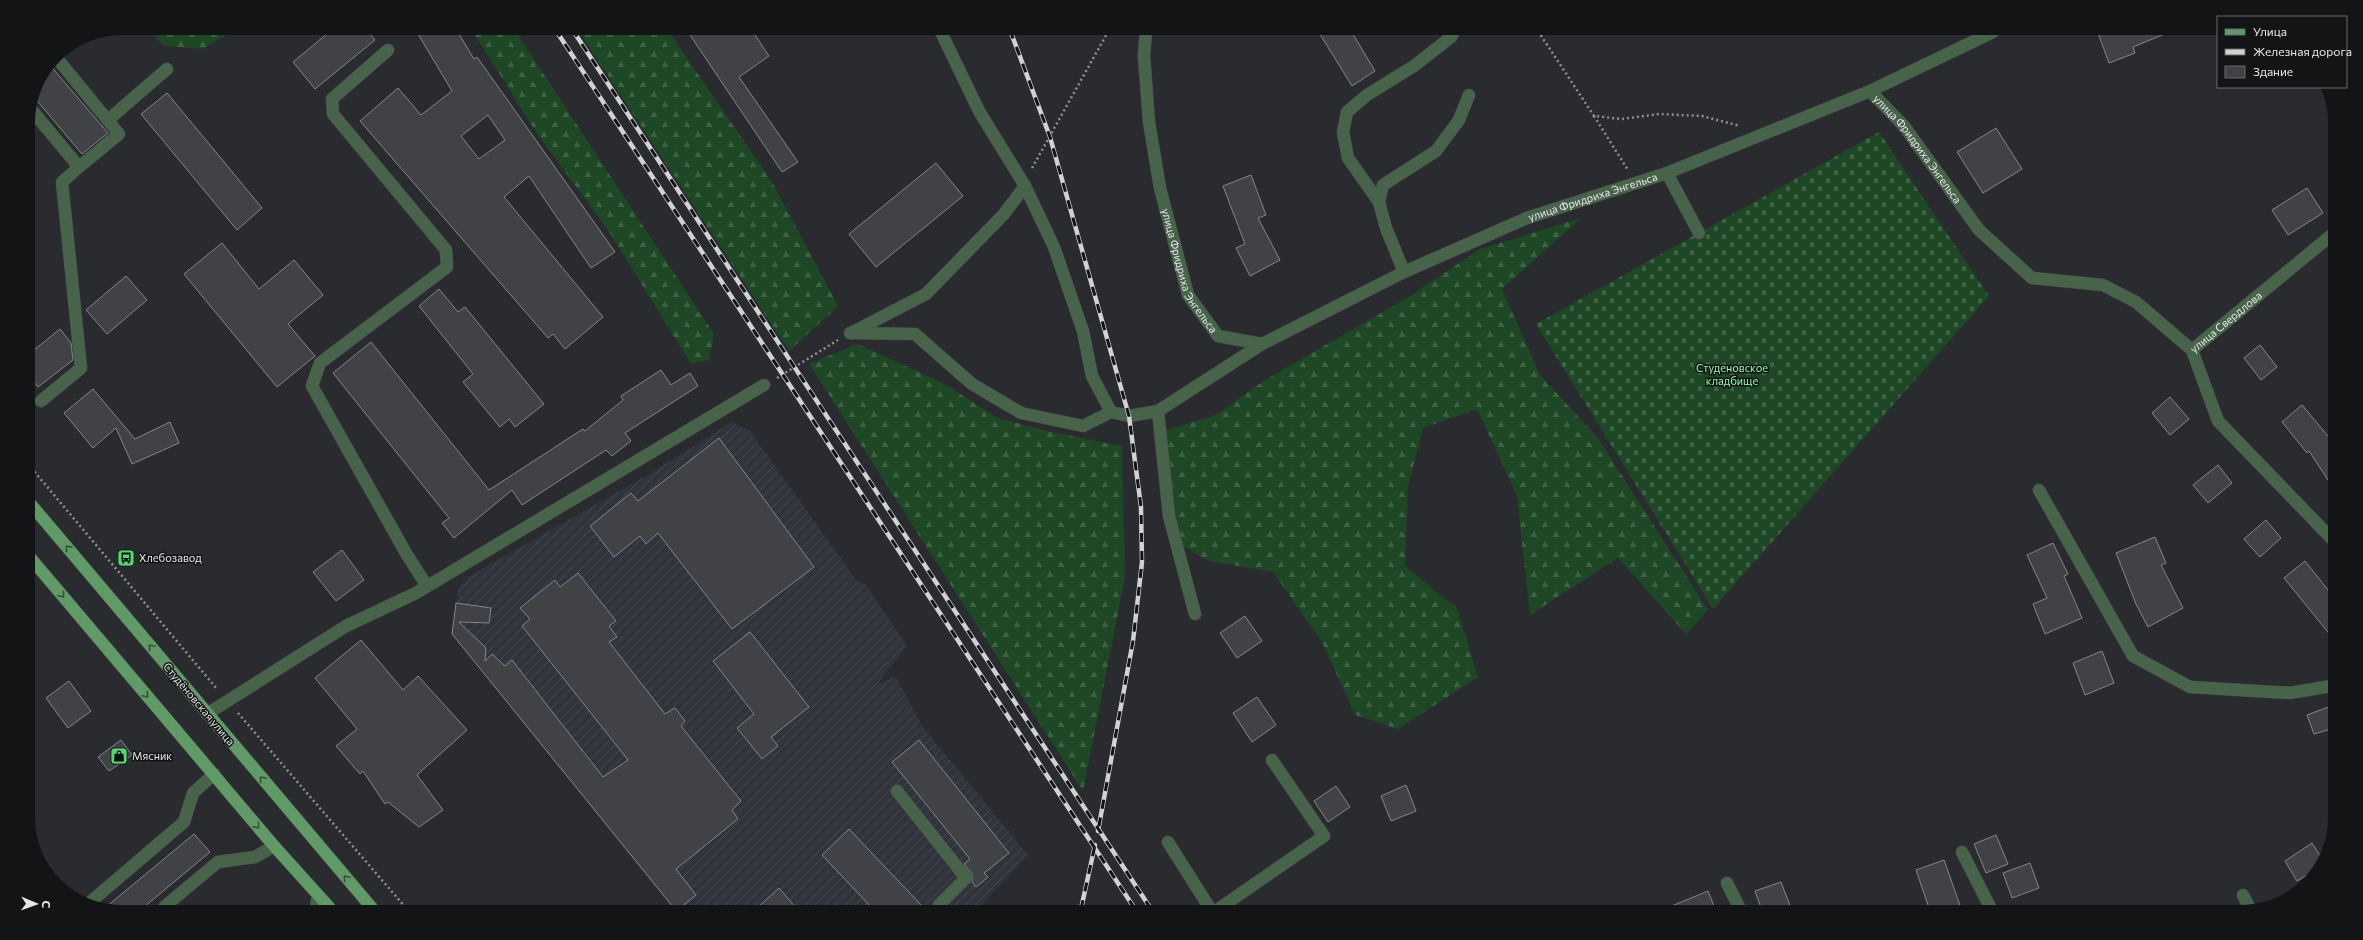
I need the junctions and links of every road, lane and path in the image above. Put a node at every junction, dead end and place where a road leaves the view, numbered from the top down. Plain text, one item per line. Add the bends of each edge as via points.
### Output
1 (942, 35) edge
2 (1106, 35) edge
3 (1146, 35) edge
4 (1452, 35) edge
5 (1541, 35) edge
6 (1986, 35) edge
7 (388, 50) dead end
8 (59, 61) edge
9 (167, 69) dead end
10 (1870, 91) junction
11 (1469, 95) dead end
12 (35, 114) edge
13 (1594, 116) junction
14 (108, 120) junction
15 (1766, 133) junction
16 (79, 167) junction
17 (1667, 173) junction
18 (1636, 182) junction
19 (1025, 186) junction
20 (1379, 202) junction
21 (1699, 233) dead end
22 (2328, 238) edge
23 (1404, 272) junction
24 (850, 333) junction
25 (1262, 344) junction
26 (2192, 350) junction
27 (764, 385) joint
28 (41, 401) dead end
29 (1158, 410) junction
30 (1111, 412) junction
31 (35, 472) edge
32 (2038, 490) dead end
33 (35, 509) edge
34 (2328, 536) edge
35 (35, 563) edge
36 (427, 586) junction
37 (1194, 614) dead end
38 (2328, 687) edge
39 (228, 702) junction
40 (207, 714) junction
41 (1272, 760) dead end
42 (214, 774) junction
43 (897, 791) dead end
44 (1168, 842) dead end
45 (274, 846) junction
46 (1962, 852) dead end
47 (1727, 883) dead end
48 (318, 895) junction
49 (2243, 895) dead end
50 (93, 900) edge
51 (2248, 904) edge
52 (166, 905) edge
53 (316, 905) edge
54 (326, 905) edge
55 (369, 905) edge
56 (403, 905) edge
57 (939, 905) edge
58 (1208, 905) edge
59 (1224, 905) edge
60 (1738, 905) edge
61 (1989, 905) edge

1 - 19 street via 979,111
2 - 19 path via 1036,160
3 - 25 street, улица Фридриха Энгельса via 1144,56 1149,122 1160,188 1188,294 1218,336
4 - 20 street via 1414,66 1367,95 1347,112 1343,132 1348,158
5 - 13 path
6 - 10 street
7 - 36 street via 332,99 333,114 446,250 447,267 320,363 312,386
8 - 14 street
9 - 14 street
10 - 15 street, улица Фридриха Энгельса
10 - 26 street, улица Фридриха Энгельса via 1904,126 1979,230 2032,278 2103,285 2136,302
11 - 20 street via 1459,120 1436,151 1383,186
12 - 16 street
13 - 15 path via 1622,119 1659,114 1702,116
13 - 18 path
14 - 16 street via 120,134
15 - 17 street, улица Фридриха Энгельса
16 - 28 street via 62,182 81,368
17 - 18 street, улица Фридриха Энгельса
17 - 21 street
18 - 23 street, улица Фридриха Энгельса via 1526,218
19 - 24 street via 1004,214 926,294
19 - 30 street via 1054,247 1083,332 1092,376
20 - 23 street via 1386,228
22 - 26 street, улица Свердлова
23 - 25 street, улица Фридриха Энгельса
24 - 27 path
24 - 30 street via 915,334 972,384 1021,413 1083,426
25 - 29 street
26 - 34 street, улица Свердлова via 2218,421
27 - 36 street
29 - 30 street via 1129,416
29 - 37 street via 1169,516
31 - 39 path
32 - 38 street via 2133,656 2190,687 2290,693
40 -> 33 main road, Студёновская улица
35 -> 42 main road
36 - 39 street via 346,626
39 - 40 street
39 - 56 path
55 -> 40 main road, Студёновская улица
41 - 59 street via 1324,836
42 -> 45 main road
42 - 50 street via 193,793 184,822
43 - 57 street via 966,878
44 - 58 street
45 - 48 main road
45 - 52 street via 255,857 218,862
46 - 61 street
47 - 60 street
48 - 53 street
48 - 54 main road
49 - 51 street

